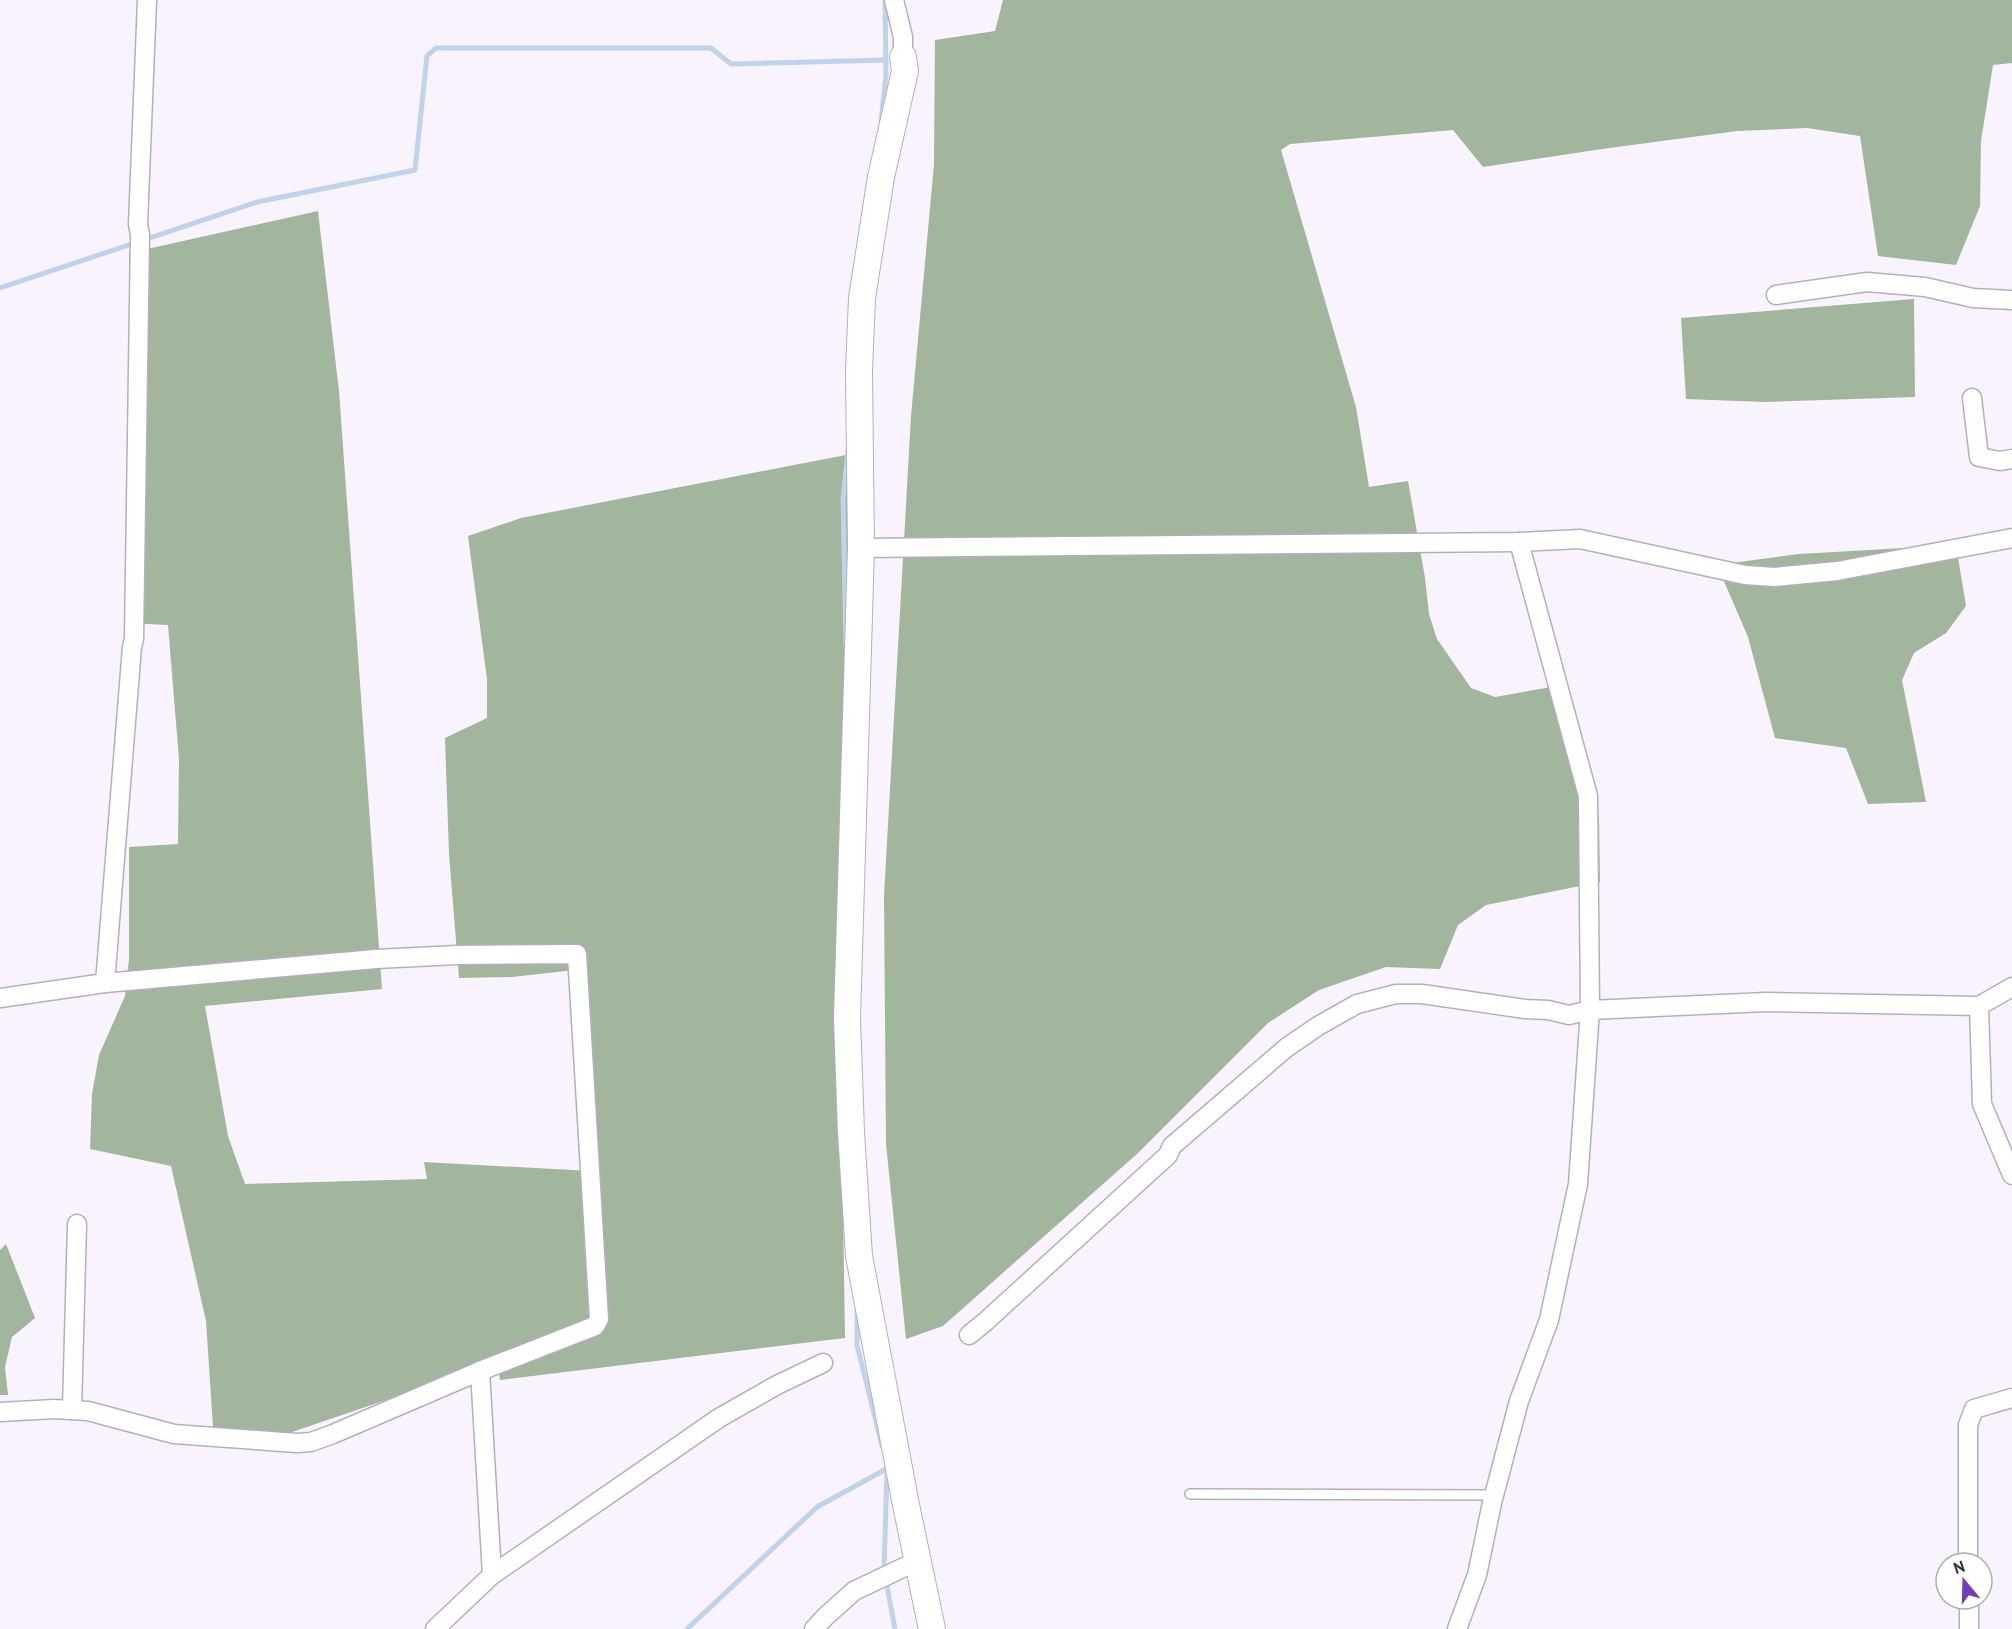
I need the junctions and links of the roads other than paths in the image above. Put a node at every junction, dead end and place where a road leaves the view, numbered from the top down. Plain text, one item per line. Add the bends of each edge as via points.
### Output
1 (147, 0) edge
2 (894, 0) edge
3 (903, 57) joint
4 (1776, 295) dead end
5 (2012, 300) edge
6 (1972, 398) dead end
7 (2012, 459) edge
8 (2012, 538) edge
9 (1519, 542) junction
10 (861, 548) junction
11 (105, 983) junction
12 (2012, 987) edge
13 (0, 998) edge
14 (1979, 1006) junction
15 (1590, 1010) junction
16 (2012, 1175) edge
17 (77, 1224) dead end
18 (969, 1335) dead end
19 (823, 1363) dead end
20 (480, 1371) junction
21 (2012, 1398) edge
22 (72, 1410) junction
23 (0, 1412) edge
24 (1190, 1494) dead end
25 (1494, 1496) junction
26 (1968, 1551) edge
27 (917, 1561) junction
28 (492, 1575) junction
29 (1969, 1611) edge
30 (435, 1629) edge
31 (814, 1629) edge
32 (932, 1629) edge
33 (1457, 1629) edge
34 (1969, 1629) edge

1 - 11 street via 138,224 134,639
2 - 3 street via 903,37
3 - 10 street via 905,71 881,177 862,298
4 - 5 street via 1867,282
6 - 7 street via 1979,457
8 - 9 street via 1837,571 1774,577 1745,575 1580,539
9 - 10 street
9 - 15 street via 1587,796
10 - 27 street via 847,1019 851,1132 859,1256
11 - 13 street
11 - 20 street via 376,959 576,954 599,1319 595,1326
12 - 14 street
14 - 15 street via 1766,1002
14 - 16 street via 1982,1104
15 - 18 street via 1569,1015 1422,994 1396,994 1357,1004 1278,1055 1172,1146 1168,1155
15 - 25 street via 1578,1184 1549,1320 1519,1401
17 - 22 street
19 - 28 street via 719,1418
20 - 22 street via 311,1442 174,1434
20 - 28 street
21 - 26 street via 1974,1409 1968,1425
22 - 23 street
24 - 25 lane
25 - 33 street via 1477,1575
27 - 31 street via 854,1591
27 - 32 street
28 - 30 street
29 - 34 street

